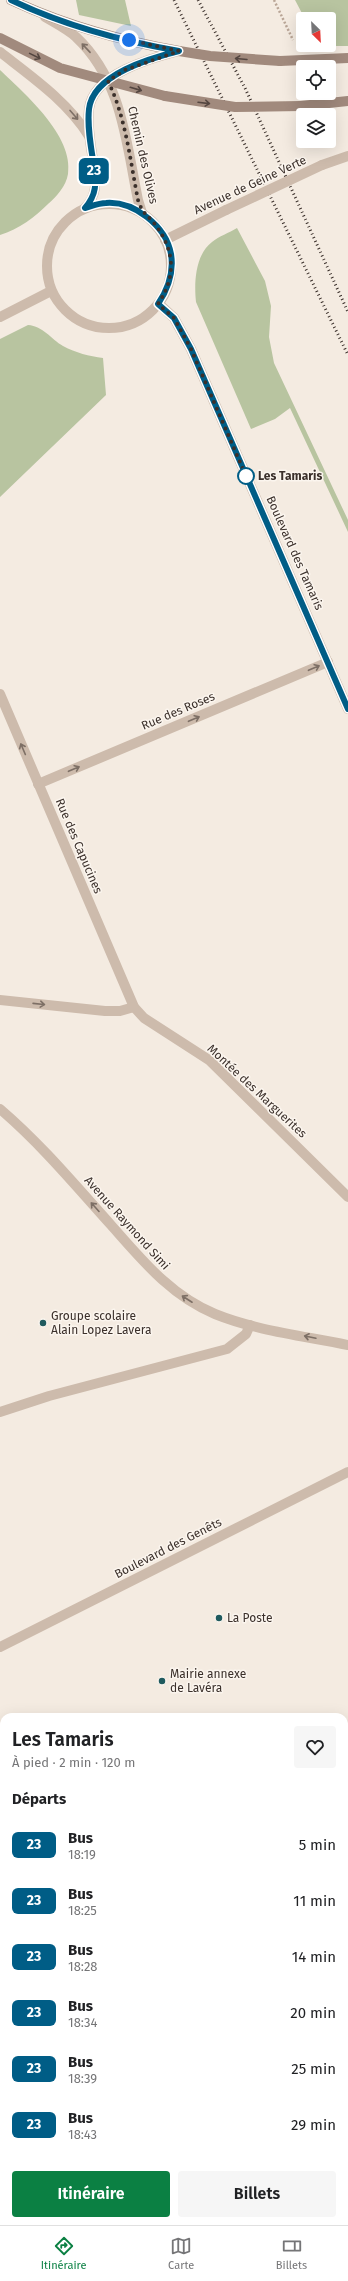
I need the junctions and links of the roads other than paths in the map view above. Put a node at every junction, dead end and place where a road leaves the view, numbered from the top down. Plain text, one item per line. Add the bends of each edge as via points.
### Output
1 (11, 0) edge
2 (45, 16) junction
3 (0, 38) edge
4 (179, 51) junction
5 (0, 52) edge
6 (348, 58) edge
7 (108, 81) junction
8 (348, 101) edge
9 (90, 138) junction
10 (348, 156) edge
11 (85, 208) junction
12 (142, 213) junction
13 (165, 240) junction
14 (51, 291) junction
15 (158, 304) junction
16 (0, 317) edge
17 (328, 662) junction
18 (0, 694) edge
19 (348, 709) edge
20 (38, 784) junction
21 (0, 1000) edge
22 (134, 1008) junction
23 (0, 1110) edge
24 (348, 1197) edge
25 (250, 1325) junction
26 (348, 1345) edge
27 (0, 1412) edge
28 (348, 1472) edge
29 (0, 1647) edge

1 - 2 main road, Chemin des Olives
2 - 4 main road
7 -> 2 street, Chemin des Olives via 90,52 75,36
3 -> 7 main road via 60,68
6 -> 4 main road, bridge via 280,61
4 - 7 street via 148,60
5 -> 9 street via 54,95 81,123
7 -> 8 main road, bridge via 165,96 235,107 301,106
7 - 9 street via 99,88 89,107
7 - 12 street, Chemin des Olives via 123,121
9 - 11 street via 96,186 92,201
10 - 13 street, Avenue de Geine Verte, bridge via 322,165
11 - 12 street via 106,202 127,205
11 - 14 street via 69,220 54,237 47,257 47,275
12 - 13 street via 156,226
13 - 15 street via 171,254 171,274 166,293
14 - 15 street via 63,308 77,320 96,327 116,328 137,322
14 - 16 street
15 - 17 street, Boulevard des Tamaris via 174,318 191,349
17 - 19 street, Boulevard des Tamaris
20 -> 17 street, Rue des Roses
20 -> 18 street, Rue des Capucines
20 - 22 street, Rue des Capucines
21 -> 22 street via 105,1011
22 - 24 street, Montée des Marguerites via 144,1018 209,1060
25 -> 23 street, Avenue Raymond Simi via 216,1314 188,1300 157,1277 33,1138
26 -> 25 street, Avenue Raymond Simi
25 - 27 street via 246,1334 227,1349 49,1396
28 - 29 street, Boulevard des Genêts

